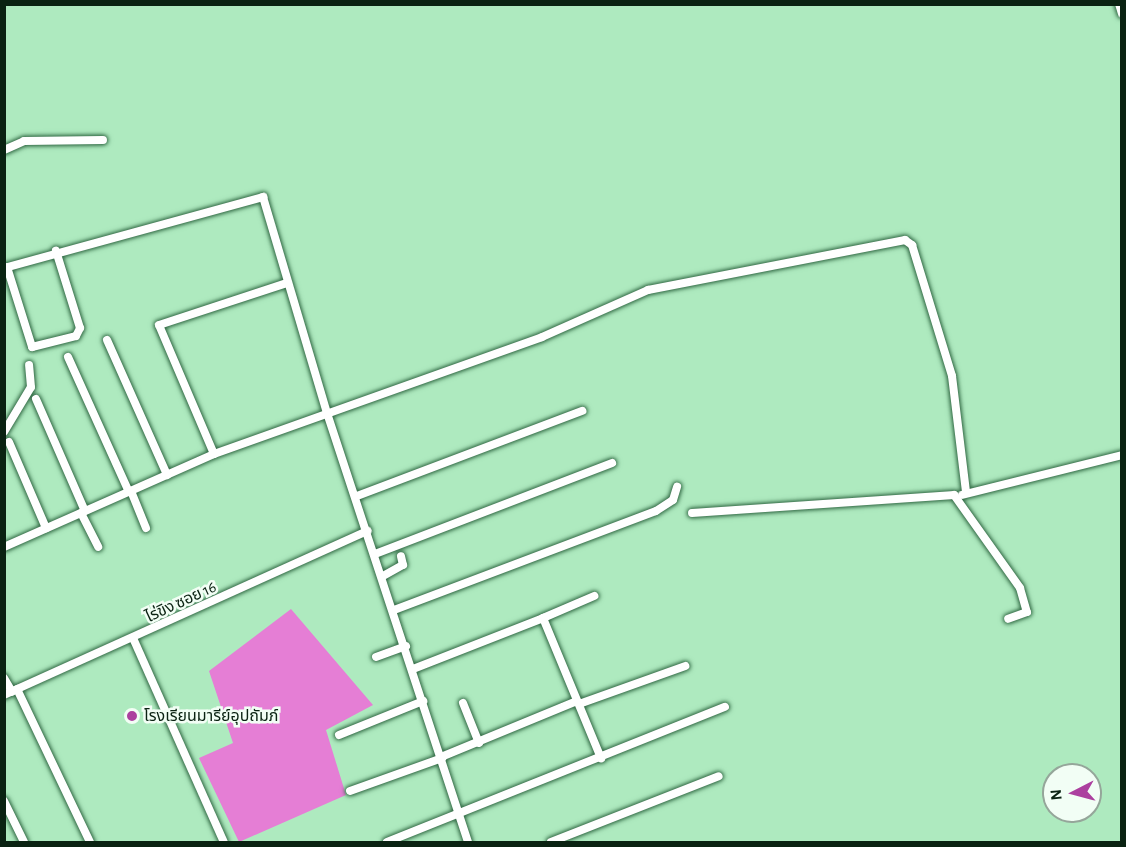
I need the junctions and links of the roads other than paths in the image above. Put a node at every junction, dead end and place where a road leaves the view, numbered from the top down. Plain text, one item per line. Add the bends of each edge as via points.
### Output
1 (1119, 4) edge
2 (1122, 14) edge
3 (103, 141) dead end
4 (4, 150) edge
5 (56, 251) junction
6 (6, 268) edge
7 (287, 283) junction
8 (107, 340) dead end
9 (68, 357) dead end
10 (29, 365) dead end
11 (36, 399) dead end
12 (582, 411) dead end
13 (327, 413) junction
14 (4, 432) edge
15 (9, 442) dead end
16 (214, 454) junction
17 (1122, 455) edge
18 (612, 463) dead end
19 (167, 475) junction
20 (677, 487) dead end
21 (966, 491) junction
22 (130, 492) junction
23 (357, 496) junction
24 (959, 498) junction
25 (83, 512) junction
26 (693, 513) dead end
27 (46, 528) junction
28 (146, 528) dead end
29 (368, 531) junction
30 (4, 547) edge
31 (98, 547) dead end
32 (375, 554) junction
33 (402, 556) dead end
34 (383, 576) junction
35 (594, 596) dead end
36 (394, 610) junction
37 (543, 618) junction
38 (1008, 619) dead end
39 (133, 638) junction
40 (406, 646) junction
41 (376, 657) dead end
42 (686, 666) dead end
43 (413, 669) junction
44 (4, 678) edge
45 (11, 692) edge
46 (423, 701) junction
47 (578, 702) junction
48 (463, 703) dead end
49 (725, 707) dead end
50 (339, 735) dead end
51 (479, 743) junction
52 (442, 757) junction
53 (601, 758) junction
54 (719, 776) dead end
55 (350, 792) dead end
56 (4, 801) edge
57 (459, 814) junction
58 (24, 843) edge
59 (90, 843) edge
60 (224, 843) edge
61 (387, 843) edge
62 (468, 843) edge
63 (551, 843) edge

1 - 2 street
3 - 4 street via 24,141
5 - 6 street
5 - 6 street via 80,328 76,336 32,347
5 - 7 street via 258,194
7 - 13 street
7 - 16 street via 159,325
8 - 19 street
9 - 22 street
10 - 14 street via 31,387
11 - 25 street
12 - 23 street
13 - 16 street
13 - 21 street via 542,338 648,290 904,240 912,245 952,376
13 - 23 street
15 - 27 street
16 - 19 street
17 - 21 street
18 - 32 street
19 - 22 street
20 - 36 street via 673,500 656,511
21 - 24 street
22 - 25 street
22 - 28 street
23 - 29 street
24 - 26 street via 926,495
24 - 38 street via 1010,567 1023,596 1028,612
25 - 27 street
25 - 31 street
27 - 30 street
29 - 32 street
29 - 39 street, ไร่ขิง ซอย 16
32 - 34 street
33 - 34 street via 403,565
34 - 36 street
35 - 37 street
36 - 40 street
37 - 43 street
37 - 47 street
39 - 45 street, ไร่ขิง ซอย 16
39 - 60 street
40 - 41 street
40 - 43 street
42 - 47 street
43 - 46 street
44 - 45 street
45 - 59 street
46 - 50 street
46 - 52 street
47 - 51 street
47 - 53 street
48 - 51 street
49 - 53 street
51 - 52 street
52 - 55 street
52 - 57 street
53 - 57 street
54 - 63 street
56 - 58 street
57 - 61 street
57 - 62 street

